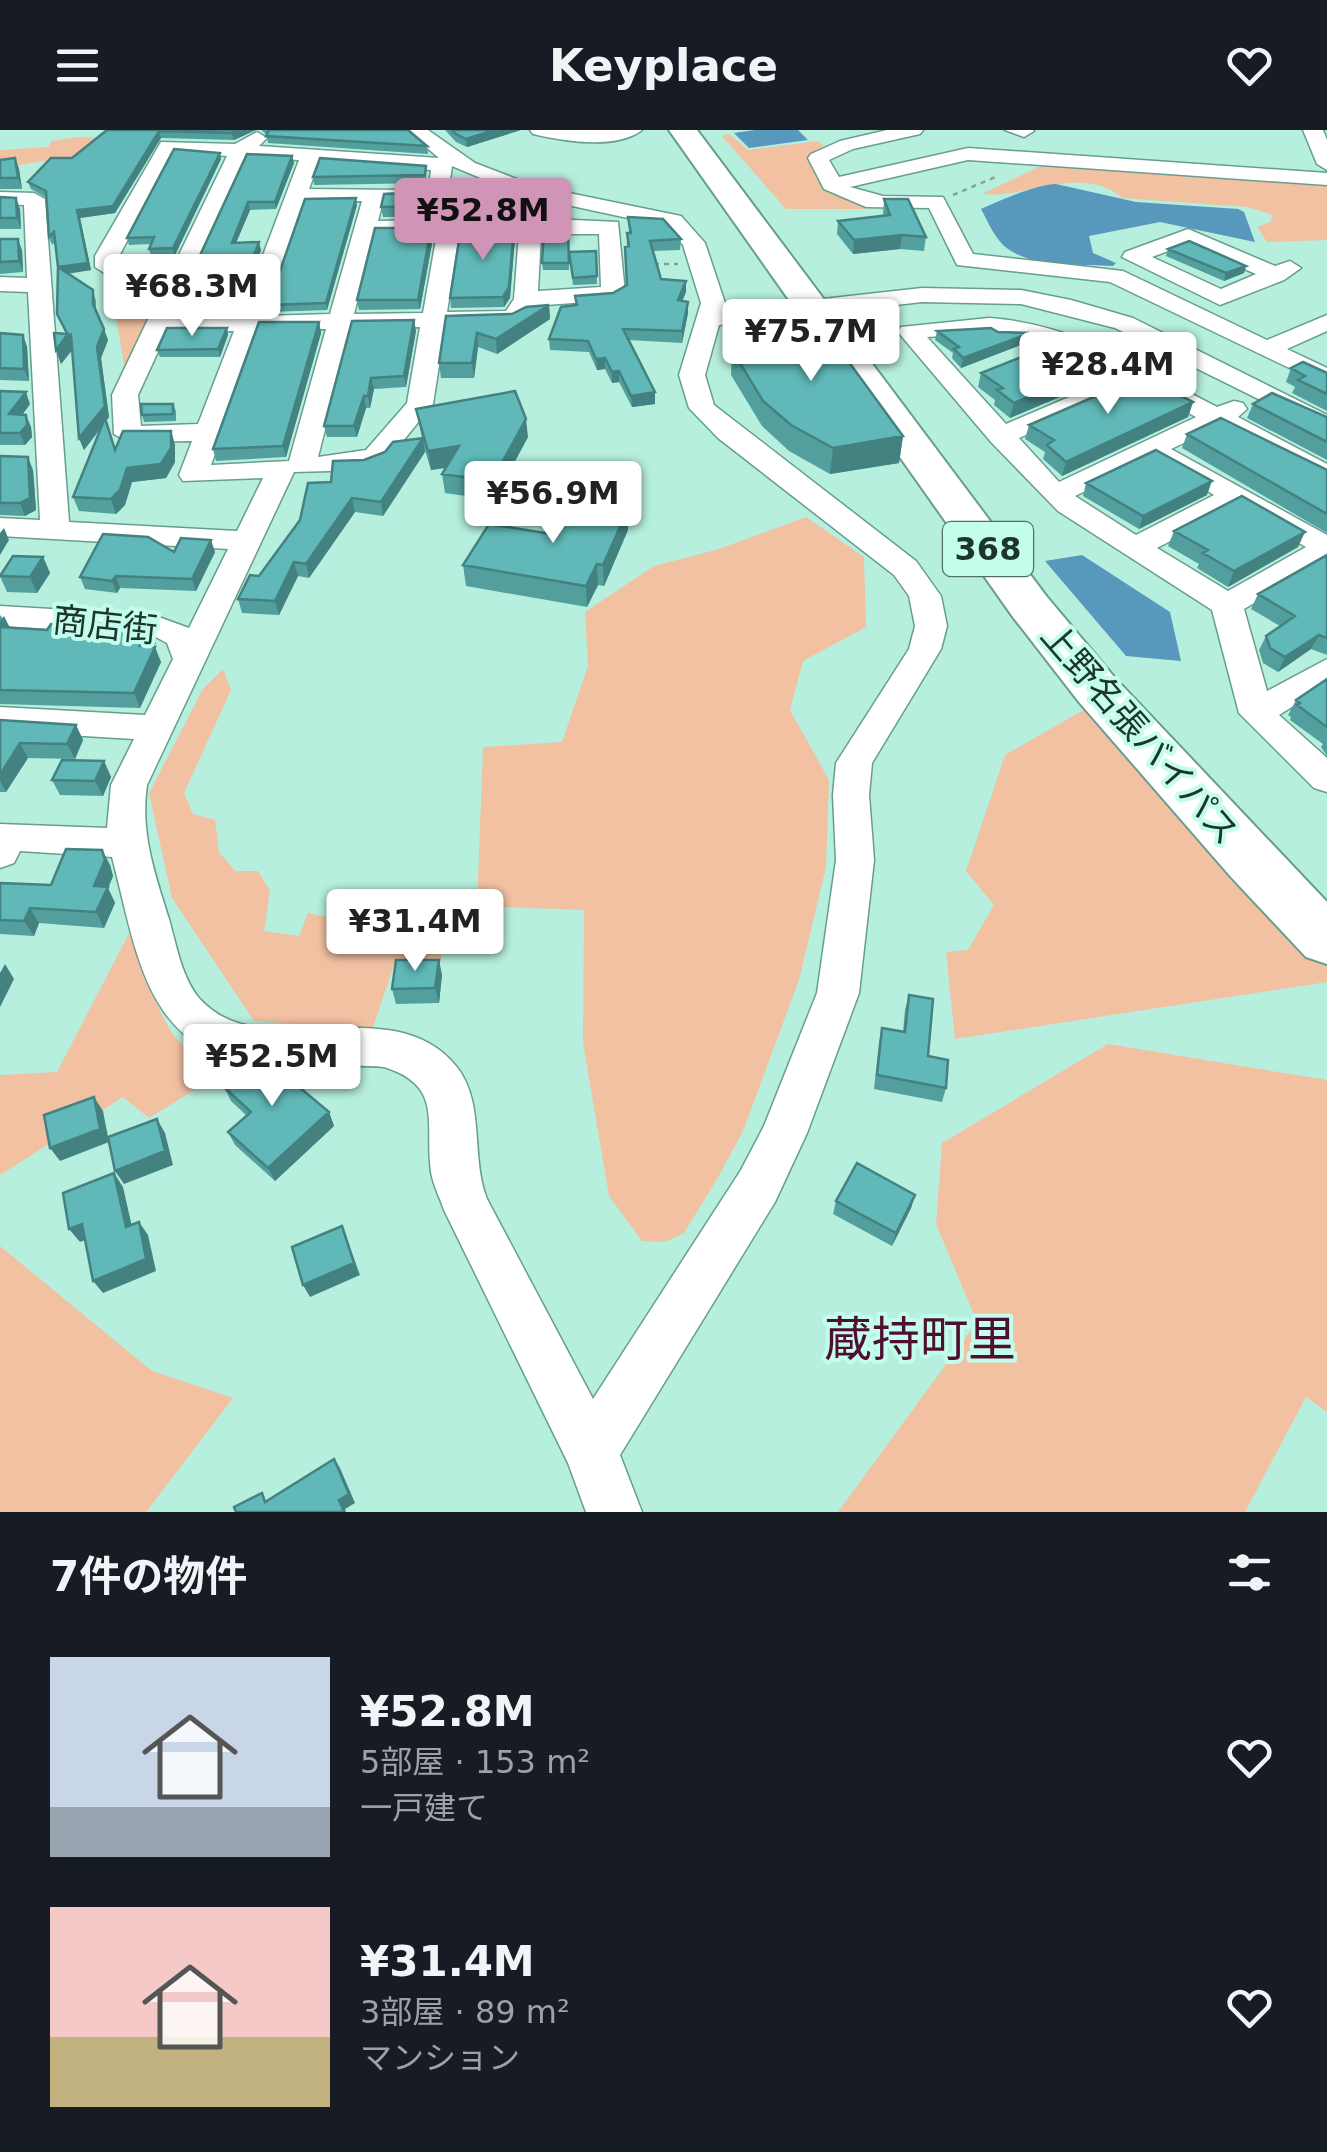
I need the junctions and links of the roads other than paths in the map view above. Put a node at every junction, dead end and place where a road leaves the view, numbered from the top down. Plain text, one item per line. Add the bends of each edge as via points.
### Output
1 (268, 130) edge
2 (397, 130) edge
3 (540, 130) edge
4 (632, 130) edge
5 (683, 130) edge
6 (702, 130) edge
7 (912, 130) edge
8 (1015, 130) edge
9 (1024, 130) edge
10 (1313, 130) edge
11 (416, 131) edge
12 (239, 151) junction
13 (310, 156) junction
14 (1026, 158) junction
15 (1326, 168) edge
16 (32, 172) edge
17 (831, 185) junction
18 (512, 188) junction
19 (438, 192) junction
20 (374, 194) junction
21 (296, 196) junction
22 (0, 198) edge
23 (34, 199) junction
24 (530, 225) junction
25 (449, 227) junction
26 (365, 228) junction
27 (185, 266) junction
28 (1187, 282) junction
29 (0, 284) edge
30 (40, 285) junction
31 (1155, 296) junction
32 (526, 299) junction
33 (821, 307) junction
34 (1107, 316) junction
35 (711, 318) junction
36 (434, 320) junction
37 (340, 322) junction
38 (1327, 322) edge
39 (250, 323) junction
40 (159, 326) junction
41 (14, 335) edge
42 (43, 336) junction
43 (1066, 339) junction
44 (1267, 349) junction
45 (1030, 354) edge
46 (1140, 376) junction
47 (1327, 378) edge
48 (16, 392) edge
49 (46, 393) junction
50 (1265, 393) junction
51 (1218, 417) junction
52 (1327, 424) edge
53 (210, 432) junction
54 (1001, 436) junction
55 (1153, 448) junction
56 (17, 456) edge
57 (51, 458) junction
58 (292, 467) junction
59 (1327, 475) edge
60 (1056, 494) junction
61 (1235, 496) junction
62 (0, 527) edge
63 (55, 529) junction
64 (249, 540) junction
65 (1136, 547) junction
66 (1327, 548) edge
67 (1227, 605) junction
68 (0, 616) edge
69 (190, 661) junction
70 (1327, 670) edge
71 (1256, 713) junction
72 (0, 719) edge
73 (157, 728) junction
74 (1327, 780) edge
75 (3, 841) edge
76 (128, 844) junction
77 (1327, 897) edge
78 (1327, 940) edge
79 (592, 1451) junction
80 (614, 1512) edge

1 - 12 street
2 - 11 street
3 - 4 street via 574,138
5 - 33 highway, 上野名張バイパス / 368
6 - 33 highway, 上野名張バイパス / 368
7 - 17 street via 818,158
8 - 9 street
9 - 14 street
10 - 15 street
11 - 18 street
12 - 13 street
12 - 27 street
12 - 27 street via 168,146 106,256 106,267
13 - 19 street via 438,164
13 - 21 street
14 - 15 street
14 - 17 street via 955,155
16 - 23 street
17 - 31 street via 876,202 936,201 965,260 1115,276
18 - 19 street
18 - 35 street via 674,221 688,233 702,265
19 - 20 street
20 - 21 street
20 - 26 street
21 - 39 street
22 - 23 street
23 - 30 street via 27,240
24 - 25 street
24 - 32 street
24 - 32 street via 610,227 613,294
25 - 26 street
25 - 36 street
26 - 37 street
27 - 40 street
28 - 28 street via 1220,298 1284,271 1188,236 1133,257
28 - 31 street
29 - 30 street
30 - 42 street
31 - 34 street
31 - 44 street
32 - 36 street via 513,318
33 - 34 street via 988,292
33 - 35 street
33 - 77 highway, 上野名張バイパス / 368 via 1051,603 1196,766
33 - 78 highway, 上野名張バイパス / 368 via 1030,607 1250,862
34 - 50 street
35 - 79 street via 692,375 709,418 906,568 928,599 932,625 925,649 854,763 855,860 838,993 784,1133 758,1186
36 - 37 street
36 - 58 street via 420,404 376,456
37 - 39 street
37 - 58 street
38 - 44 street
39 - 40 street
39 - 53 street
40 - 53 street via 125,394 128,434
41 - 42 street
42 - 49 street
43 - 45 street
43 - 46 street
43 - 54 street via 987,324 910,332 965,380
44 - 47 street
46 - 51 street
46 - 54 street
48 - 49 street
49 - 57 street
50 - 51 street
50 - 52 street
51 - 55 street
51 - 59 street
53 - 58 street via 193,475
54 - 60 street
55 - 60 street
55 - 61 street
56 - 57 street
57 - 63 street
58 - 64 street
60 - 65 street
61 - 65 street
61 - 66 street
62 - 63 street
63 - 64 street
64 - 69 street
65 - 67 street
66 - 67 street
67 - 71 street
68 - 69 street, 商店街 via 152,624 185,640
69 - 73 street
70 - 71 street
71 - 74 street
72 - 73 street
73 - 76 street via 124,799
75 - 76 street
76 - 79 street via 176,998 197,1024 255,1046 404,1053 442,1081 450,1098 456,1177 468,1210
79 - 80 street

